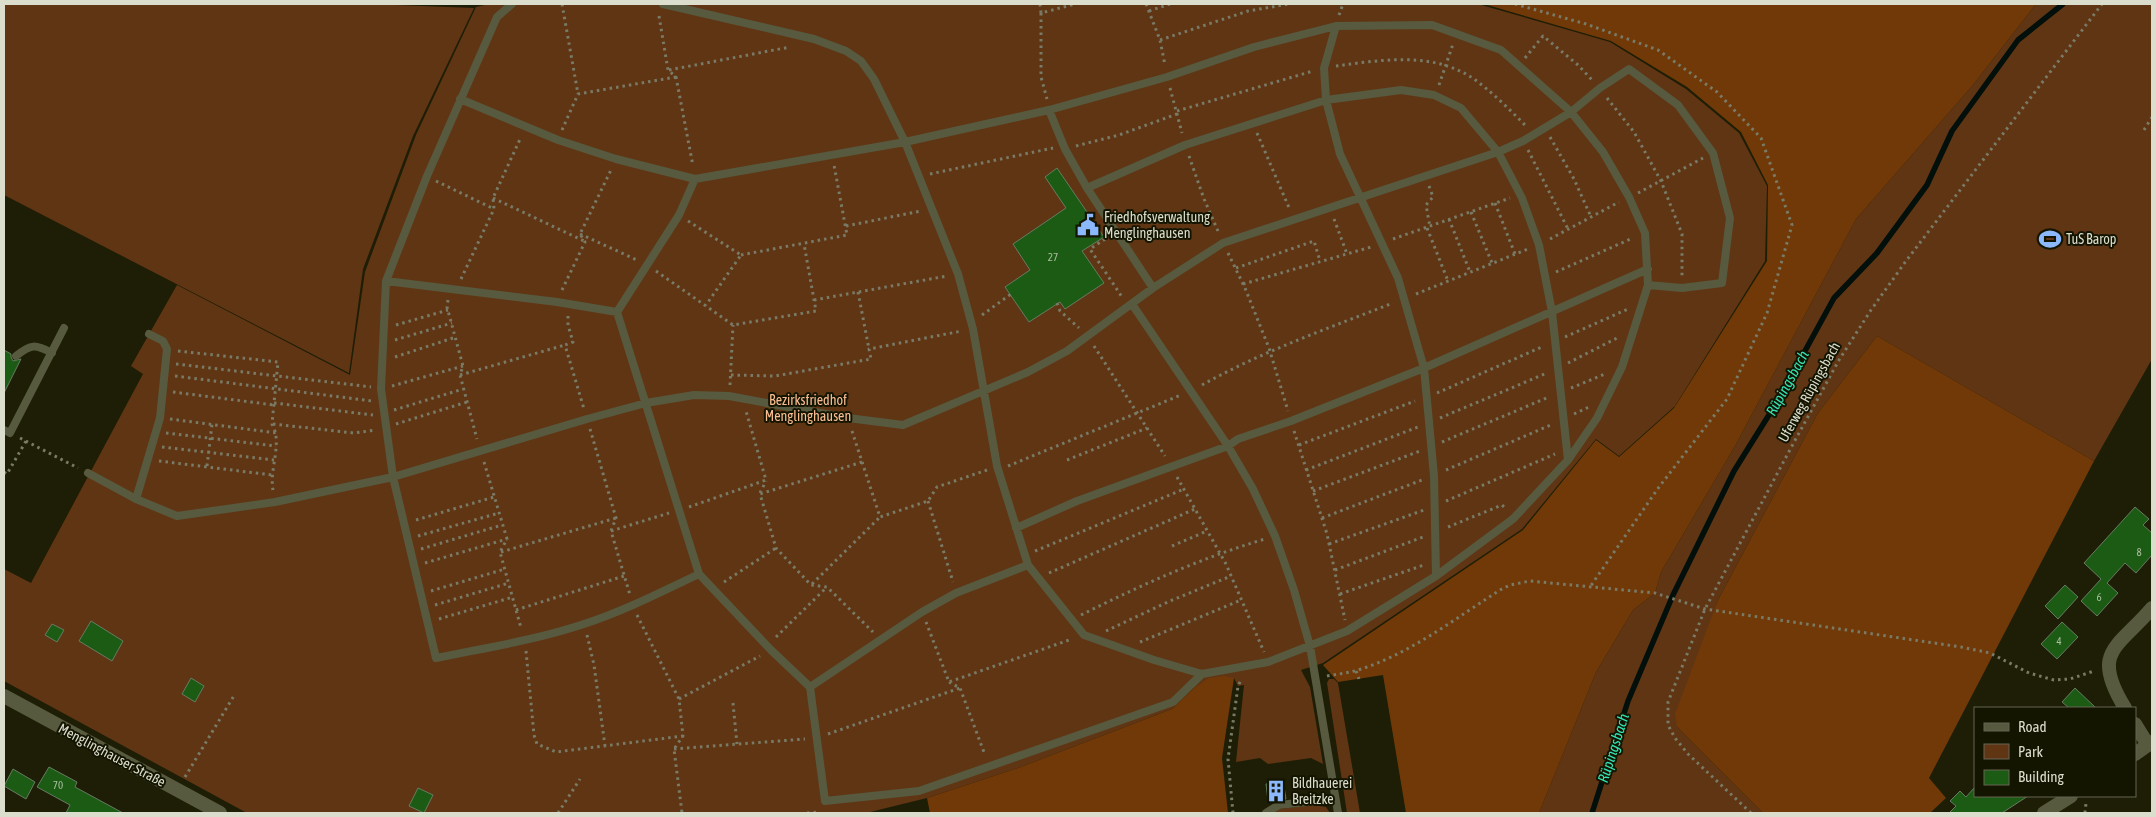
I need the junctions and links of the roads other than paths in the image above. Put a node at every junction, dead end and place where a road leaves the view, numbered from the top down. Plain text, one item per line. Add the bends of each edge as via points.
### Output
1 (512, 4) edge
2 (663, 4) edge
3 (1336, 26) junction
4 (460, 100) junction
5 (1326, 100) junction
6 (1050, 110) junction
7 (1571, 112) junction
8 (905, 142) junction
9 (1498, 152) junction
10 (695, 179) junction
11 (1087, 188) junction
12 (1360, 198) junction
13 (1648, 269) junction
14 (386, 281) junction
15 (1648, 285) junction
16 (1153, 288) junction
17 (1130, 305) junction
18 (617, 312) junction
19 (1552, 312) junction
20 (64, 328) dead end
21 (150, 334) dead end
22 (52, 353) junction
23 (16, 356) dead end
24 (1424, 368) junction
25 (985, 391) junction
26 (646, 404) junction
27 (7, 431) edge
28 (1228, 446) junction
29 (1568, 460) junction
30 (88, 473) road end
31 (393, 476) junction
32 (136, 499) junction
33 (1016, 528) junction
34 (1028, 565) junction
35 (699, 574) junction
36 (1436, 576) junction
37 (2152, 608) edge
38 (1310, 646) junction
39 (1202, 674) junction
40 (810, 687) junction
41 (4, 696) edge
42 (2124, 707) edge
43 (2136, 725) edge
44 (2150, 744) edge
45 (2136, 753) edge
46 (2069, 797) edge
47 (1335, 799) junction
48 (220, 813) edge
49 (1266, 813) edge
50 (1338, 813) edge
51 (2044, 813) edge

1 - 4 lane via 497,17
2 - 8 lane via 814,39 846,51 861,61 874,79
3 - 5 lane via 1324,68
3 - 6 lane via 1254,47 1168,77
3 - 7 lane via 1432,25 1501,50
4 - 10 lane via 558,140
4 - 14 lane
5 - 9 lane via 1401,90 1434,95 1461,108
5 - 11 lane via 1186,145
5 - 12 lane via 1340,154
6 - 8 lane
6 - 11 lane via 1064,147
7 - 9 lane
7 - 13 lane via 1603,152 1629,197 1645,233
7 - 15 lane via 1629,69 1678,105 1712,153 1730,218 1722,284 1682,288
8 - 10 lane
8 - 25 lane via 958,274
9 - 12 lane
9 - 19 lane via 1520,194 1539,245
10 - 18 lane via 679,215
11 - 16 lane
12 - 16 lane via 1223,243
12 - 24 lane via 1398,278
13 - 15 lane
13 - 19 lane
14 - 18 lane
14 - 31 lane via 381,389
15 - 29 lane via 1622,367 1596,418
16 - 17 lane
17 - 25 lane via 1067,351
17 - 28 lane
18 - 26 lane
19 - 24 lane
19 - 29 lane
20 - 22 lane
21 - 32 lane via 162,341 167,349 166,363 160,418
22 - 23 lane via 40,346 31,346
22 - 27 lane
24 - 28 lane via 1238,439
24 - 36 lane via 1434,476
25 - 26 lane via 903,425 729,396 694,395
25 - 33 lane via 998,468
26 - 31 lane
26 - 35 lane
28 - 33 lane via 1077,501
28 - 38 lane via 1254,489 1275,536
29 - 36 lane via 1515,517
30 - 32 lane
31 - 32 lane via 275,502 177,516
31 - 35 lane via 436,658 525,641 584,624 633,606
33 - 34 lane
34 - 39 lane via 1088,636
34 - 40 lane via 956,593 922,612
35 - 40 lane
36 - 38 lane via 1347,631
37 - 42 street via 2111,652 2112,687
38 - 39 lane via 1268,662
38 - 47 lane
39 - 40 lane via 1173,702 919,791 824,801
41 - 48 street, Menglinghauser Straße
43 - 44 street
44 - 45 street
46 - 51 street
47 - 49 lane via 1279,805
47 - 50 lane

